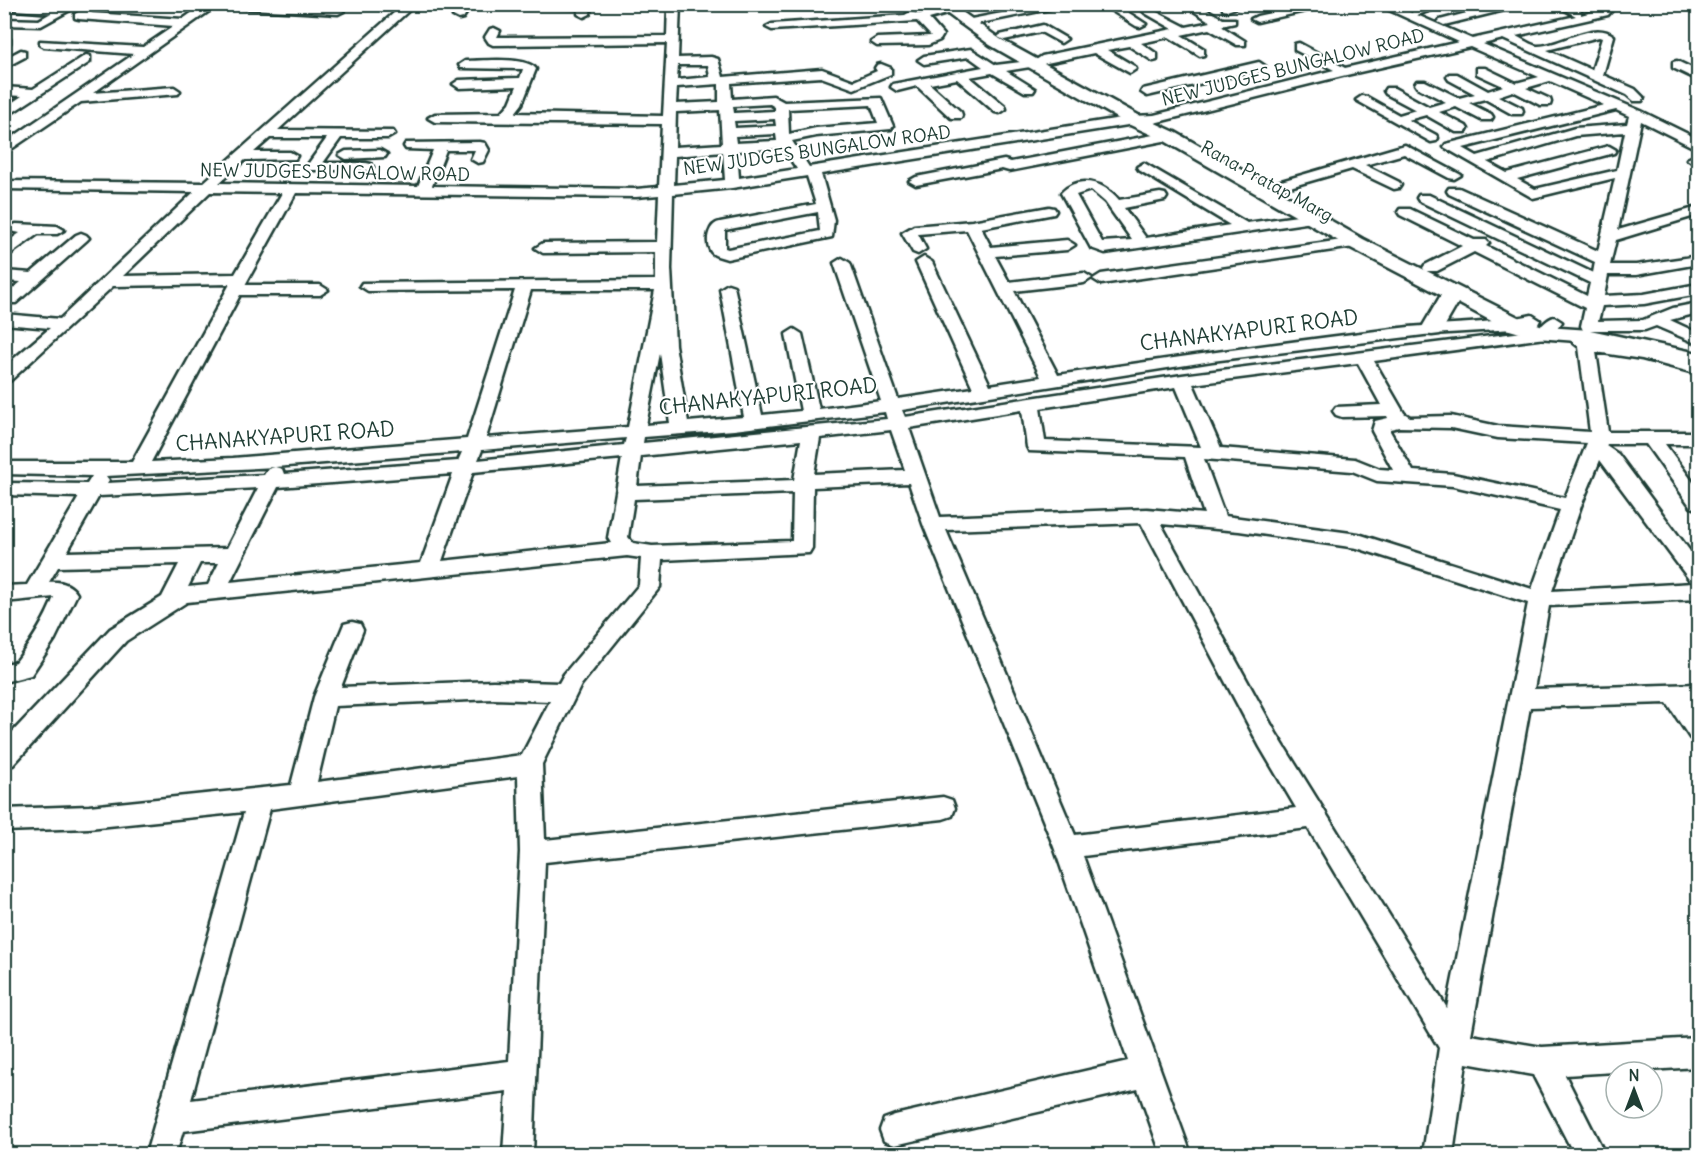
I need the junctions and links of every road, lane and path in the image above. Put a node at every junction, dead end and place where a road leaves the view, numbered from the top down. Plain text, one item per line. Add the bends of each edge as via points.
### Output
1 (214, 4) edge
2 (411, 4) edge
3 (477, 4) edge
4 (546, 4) edge
5 (674, 4) edge
6 (1069, 4) edge
7 (1106, 4) edge
8 (1242, 4) edge
9 (1274, 4) edge
10 (1331, 4) edge
11 (1381, 4) edge
12 (1513, 4) edge
13 (1559, 4) edge
14 (1190, 5) edge
15 (1445, 5) edge
16 (4, 6) edge
17 (949, 6) edge
18 (1494, 6) edge
19 (1604, 6) edge
20 (94, 7) dead end
21 (891, 8) dead end
22 (1227, 8) dead end
23 (338, 11) dead end
24 (1149, 11) dead end
25 (1417, 12) dead end
26 (1290, 13) junction
27 (1577, 13) junction
28 (584, 14) dead end
29 (1471, 15) junction
30 (459, 16) dead end
31 (541, 16) dead end
32 (918, 18) junction
33 (1257, 19) dead end
34 (1526, 20) junction
35 (4, 22) edge
36 (973, 22) junction
37 (1444, 22) dead end
38 (185, 23) junction
39 (1221, 23) junction
40 (1140, 24) dead end
41 (83, 27) dead end
42 (605, 27) dead end
43 (772, 27) dead end
44 (1499, 29) junction
45 (1183, 30) junction
46 (494, 31) dead end
47 (171, 33) junction
48 (1170, 33) junction
49 (1004, 37) junction
50 (672, 39) junction
51 (1061, 39) dead end
52 (602, 41) junction
53 (1464, 41) junction
54 (877, 42) dead end
55 (1131, 42) junction
56 (44, 43) dead end
57 (959, 45) dead end
58 (1299, 47) dead end
59 (1096, 49) junction
60 (1535, 50) junction
61 (146, 51) junction
62 (971, 53) junction
63 (21, 54) dead end
64 (1685, 55) dead end
65 (1153, 57) dead end
66 (86, 59) dead end
67 (924, 60) dead end
68 (1037, 61) junction
69 (671, 62) junction
70 (1698, 62) edge
71 (4, 64) edge
72 (465, 65) dead end
73 (881, 68) dead end
74 (994, 69) junction
75 (1130, 69) dead end
76 (1176, 69) dead end
77 (1340, 69) junction
78 (1481, 71) dead end
79 (1225, 73) junction
80 (1273, 75) junction
81 (962, 76) junction
82 (1596, 76) junction
83 (1698, 76) edge
84 (1453, 77) dead end
85 (825, 78) dead end
86 (1548, 78) junction
87 (1193, 81) junction
88 (525, 82) junction
89 (721, 82) junction
90 (920, 82) junction
91 (1242, 83) dead end
92 (459, 84) dead end
93 (670, 84) junction
94 (1421, 84) dead end
95 (897, 87) dead end
96 (1515, 87) junction
97 (1029, 89) dead end
98 (4, 91) edge
99 (174, 91) dead end
100 (1390, 91) dead end
101 (36, 93) junction
102 (1486, 95) junction
103 (1216, 96) junction
104 (1638, 98) dead end
105 (79, 99) junction
106 (1362, 100) dead end
107 (863, 102) junction
108 (1545, 102) dead end
109 (843, 103) junction
110 (1183, 103) junction
111 (1457, 103) junction
112 (516, 104) junction
113 (453, 105) dead end
114 (787, 105) junction
115 (1616, 106) junction
116 (725, 109) junction
117 (1000, 109) dead end
118 (1427, 111) junction
119 (1518, 111) dead end
120 (7, 112) edge
121 (669, 114) junction
122 (56, 115) junction
123 (956, 115) dead end
124 (505, 117) junction
125 (1143, 117) junction
126 (1486, 117) dead end
127 (435, 118) dead end
128 (1398, 119) junction
129 (1555, 121) junction
130 (1635, 121) junction
131 (850, 129) junction
132 (1461, 129) dead end
133 (728, 132) junction
134 (1577, 133) junction
135 (267, 134) junction
136 (388, 134) dead end
137 (336, 135) junction
138 (1169, 136) junction
139 (784, 138) junction
140 (1431, 138) dead end
141 (1698, 144) edge
142 (411, 146) dead end
143 (441, 146) junction
144 (729, 148) junction
145 (4, 150) edge
146 (1609, 150) junction
147 (668, 152) junction
148 (380, 154) dead end
149 (321, 155) junction
150 (243, 156) junction
151 (290, 156) dead end
152 (478, 159) dead end
153 (945, 160) dead end
154 (1475, 161) junction
155 (1354, 165) junction
156 (1626, 166) junction
157 (366, 167) dead end
158 (1009, 167) junction
159 (1144, 167) dead end
160 (809, 171) junction
161 (958, 173) junction
162 (1454, 175) dead end
163 (1506, 178) junction
164 (1021, 179) dead end
165 (916, 181) dead end
166 (732, 184) junction
167 (4, 185) edge
168 (1394, 185) dead end
169 (424, 187) junction
170 (1276, 187) junction
171 (206, 189) junction
172 (291, 189) junction
173 (666, 190) junction
174 (1478, 190) dead end
175 (1454, 191) dead end
176 (1160, 197) dead end
177 (1424, 198) dead end
178 (1115, 205) junction
179 (823, 207) junction
180 (1049, 211) dead end
181 (1698, 211) edge
182 (1405, 212) dead end
183 (1680, 217) junction
184 (1312, 218) junction
185 (1528, 219) junction
186 (972, 225) junction
187 (16, 228) dead end
188 (1245, 228) junction
189 (34, 229) junction
190 (1698, 229) edge
191 (57, 231) dead end
192 (1499, 234) junction
193 (81, 238) dead end
194 (1142, 243) junction
195 (1356, 243) junction
196 (1067, 245) dead end
197 (664, 247) junction
198 (1473, 247) junction
199 (543, 248) dead end
200 (4, 252) edge
201 (986, 252) junction
202 (1604, 259) junction
203 (1692, 262) dead end
204 (842, 263) dead end
205 (1431, 268) junction
206 (4, 276) edge
207 (35, 278) junction
208 (1084, 278) dead end
209 (1101, 279) dead end
210 (109, 281) junction
211 (238, 285) junction
212 (664, 285) junction
213 (368, 286) dead end
214 (524, 286) junction
215 (1003, 287) junction
216 (728, 289) dead end
217 (1698, 289) edge
218 (320, 290) dead end
219 (1453, 292) junction
220 (10, 300) dead end
221 (1698, 308) edge
222 (4, 319) edge
223 (1658, 321) junction
224 (64, 324) junction
225 (1567, 325) junction
226 (1432, 329) junction
227 (794, 334) dead end
228 (1698, 339) edge
229 (1698, 351) edge
230 (1364, 358) junction
231 (1698, 360) edge
232 (1698, 369) edge
233 (1115, 370) junction
234 (4, 377) edge
235 (1051, 379) junction
236 (1182, 380) junction
237 (1128, 389) junction
238 (983, 390) junction
239 (1030, 403) junction
240 (1342, 411) dead end
241 (893, 415) junction
242 (1397, 415) junction
243 (754, 421) junction
244 (811, 424) junction
245 (680, 428) junction
246 (1651, 438) junction
247 (1698, 438) edge
248 (634, 440) junction
249 (1597, 442) junction
250 (475, 444) junction
251 (1192, 452) junction
252 (1214, 454) junction
253 (282, 460) junction
254 (465, 467) junction
255 (4, 468) edge
256 (138, 469) junction
257 (105, 470) junction
258 (916, 476) junction
259 (1407, 477) junction
260 (270, 481) junction
261 (804, 484) junction
262 (4, 489) edge
263 (93, 489) junction
264 (626, 493) junction
265 (1698, 502) edge
266 (1571, 506) junction
267 (1147, 516) junction
268 (1217, 522) junction
269 (933, 524) junction
270 (627, 549) junction
271 (652, 553) junction
272 (234, 555) junction
273 (193, 556) junction
274 (52, 560) junction
275 (429, 568) junction
276 (1698, 578) edge
277 (216, 590) junction
278 (33, 591) junction
279 (1698, 591) edge
280 (4, 594) edge
281 (1539, 599) junction
282 (170, 602) junction
283 (352, 630) dead end
284 (4, 673) edge
285 (566, 693) junction
286 (1698, 693) edge
287 (1673, 694) junction
288 (326, 697) junction
289 (1520, 698) junction
290 (1698, 731) edge
291 (5, 756) edge
292 (530, 764) junction
293 (301, 795) junction
294 (260, 800) junction
295 (943, 808) dead end
296 (1315, 816) junction
297 (4, 820) edge
298 (1067, 847) junction
299 (533, 852) junction
300 (1454, 1046) junction
301 (1698, 1053) edge
302 (1542, 1062) junction
303 (1146, 1072) junction
304 (523, 1074) junction
305 (172, 1117) junction
306 (895, 1130) dead end
307 (161, 1155) edge
308 (518, 1155) edge
309 (1176, 1155) edge
310 (1438, 1155) edge
311 (1590, 1155) edge

1 - 23 street
1 - 38 street
2 - 135 street
3 - 30 street via 465,6
4 - 28 street via 585,6
4 - 31 street
5 - 50 street
6 - 36 street
7 - 40 street
8 - 22 street
9 - 26 street
10 - 26 street
11 - 53 street
12 - 18 street
13 - 27 street
14 - 39 street
15 - 25 street
15 - 29 street
16 - 35 street via 64,10 34,25
17 - 32 street
17 - 36 main road, Rana Pratap Marg
18 - 29 street
18 - 34 street
19 - 27 street
19 - 44 street, NEW JUDGES BUNGALOW ROAD via 1604,13
20 - 38 street via 79,16
21 - 32 street
24 - 45 street
26 - 33 street
27 - 34 street
29 - 37 street
29 - 44 street
32 - 43 street
32 - 54 street via 924,20 936,38
34 - 44 street
36 - 49 main road, Rana Pratap Marg
36 - 68 main road, Rana Pratap Marg
38 - 47 street
39 - 45 street
39 - 80 street via 1240,49
41 - 47 street
42 - 52 street
44 - 53 street, NEW JUDGES BUNGALOW ROAD
44 - 60 street
45 - 48 street
46 - 52 street via 493,41
47 - 61 street
48 - 55 street
48 - 79 street
49 - 51 street via 1042,23
49 - 68 main road, Rana Pratap Marg
50 - 52 street
50 - 69 street
53 - 77 street
53 - 86 street
53 - 125 street, NEW JUDGES BUNGALOW ROAD
55 - 59 street
55 - 65 street
56 - 61 street
57 - 62 street
58 - 77 street
59 - 68 street
59 - 75 street
60 - 82 street
60 - 82 street via 1606,34
61 - 105 street
62 - 67 street
62 - 74 street
63 - 71 street
64 - 70 street
66 - 101 street
68 - 74 street
68 - 125 main road, Rana Pratap Marg
69 - 89 street via 714,62
69 - 93 street
70 - 83 street via 1677,65
72 - 88 street via 527,66 530,69
73 - 89 street via 887,71 854,85 822,73
74 - 81 street
74 - 97 street
76 - 87 street
77 - 80 street
78 - 96 street
79 - 80 street
79 - 87 street
79 - 91 street
80 - 103 street
81 - 90 street
81 - 117 street
82 - 104 street
84 - 102 street
85 - 107 street via 858,95
86 - 96 street
86 - 115 street
87 - 103 street
87 - 110 street via 1150,87
88 - 92 street
88 - 112 street
89 - 93 street
89 - 116 street
90 - 95 street
90 - 123 street
93 - 121 street
94 - 111 street
96 - 102 street
96 - 108 street
98 - 101 street
99 - 105 street
100 - 118 street
101 - 120 street
102 - 111 street
102 - 119 street
103 - 110 street
105 - 122 street
106 - 128 street
107 - 109 street
107 - 131 street via 876,101 886,126
109 - 114 street
109 - 131 street
110 - 125 street
111 - 118 street
111 - 126 street
112 - 113 street
112 - 124 street
114 - 116 street
114 - 139 street
115 - 129 street
115 - 130 street
116 - 121 street
116 - 133 street
118 - 128 street
118 - 132 street
120 - 122 street
121 - 124 street
121 - 147 street
122 - 145 street
124 - 127 street
125 - 138 main road, Rana Pratap Marg
125 - 160 street, NEW JUDGES BUNGALOW ROAD
125 - 170 main road, Rana Pratap Marg
128 - 140 street
129 - 134 street
129 - 154 street via 1451,147
130 - 134 street
130 - 141 street
130 - 156 street
131 - 139 street
133 - 139 street
133 - 144 street
134 - 146 street
134 - 154 street
135 - 137 street
135 - 150 street
136 - 137 street
137 - 149 street
138 - 158 street
138 - 184 main road, Rana Pratap Marg
139 - 144 street
139 - 160 street
142 - 143 street
143 - 152 street via 483,147
143 - 169 street
144 - 147 street
144 - 166 street
146 - 156 street
146 - 163 street
147 - 173 street
148 - 149 street
149 - 157 street via 313,167
150 - 151 street
150 - 171 street
153 - 161 street
154 - 163 street
155 - 162 street via 1406,149
155 - 168 street
155 - 170 street
156 - 163 street via 1533,194
156 - 202 street
158 - 161 street via 1004,164
158 - 164 street
159 - 188 street
160 - 166 street, NEW JUDGES BUNGALOW ROAD
160 - 179 street
161 - 165 street
166 - 173 street, NEW JUDGES BUNGALOW ROAD
167 - 171 street, NEW JUDGES BUNGALOW ROAD
169 - 172 street, NEW JUDGES BUNGALOW ROAD via 390,184
169 - 173 street, NEW JUDGES BUNGALOW ROAD via 464,182 636,193
170 - 205 main road, Rana Pratap Marg
171 - 172 street, NEW JUDGES BUNGALOW ROAD
171 - 210 street
172 - 211 street
173 - 197 street
174 - 185 street
175 - 185 street
176 - 178 street
177 - 192 street
178 - 194 street
178 - 194 street via 1101,187 1068,193 1096,245 1105,248
179 - 179 street via 827,234 727,254 717,250 720,226
180 - 186 street
181 - 183 street
182 - 198 street
183 - 190 street
183 - 202 street
184 - 188 street
184 - 195 main road, Rana Pratap Marg
185 - 192 street
185 - 202 street
186 - 201 street
186 - 238 street via 910,233
187 - 189 street
188 - 194 street
189 - 191 street
189 - 200 street
192 - 198 street
192 - 202 street
193 - 207 street
195 - 209 street
195 - 219 main road, Rana Pratap Marg
196 - 201 street
197 - 199 street
197 - 212 street
198 - 205 street
198 - 225 street
201 - 215 street
202 - 203 street via 1636,270
202 - 225 street
204 - 241 street
205 - 225 main road, Rana Pratap Marg
206 - 207 street
207 - 220 street
208 - 215 street
210 - 211 street
210 - 224 street
211 - 218 street
211 - 256 street
212 - 214 street
212 - 245 street via 667,345
212 - 248 street
213 - 214 street
214 - 250 street
215 - 235 street
216 - 243 street
217 - 225 street via 1644,299
219 - 225 main road, Rana Pratap Marg
219 - 226 main road
221 - 223 street via 1679,311
222 - 224 street
223 - 225 street via 1645,325
223 - 228 street
224 - 234 street
225 - 226 street, CHANAKYAPURI ROAD
225 - 229 main road
225 - 230 street
225 - 231 main road
225 - 232 street
225 - 249 street
226 - 233 street, CHANAKYAPURI ROAD
227 - 244 street
230 - 236 street
230 - 242 street
233 - 235 street, CHANAKYAPURI ROAD
233 - 237 street
235 - 238 street, CHANAKYAPURI ROAD
236 - 237 street
236 - 252 street
237 - 239 street
238 - 241 street, CHANAKYAPURI ROAD
239 - 241 street
239 - 251 street via 1036,447
240 - 242 street
241 - 244 street
241 - 258 street
242 - 249 street via 1498,432
242 - 259 street via 1381,425 1381,430
243 - 244 street, CHANAKYAPURI ROAD
243 - 245 street, CHANAKYAPURI ROAD
244 - 248 street
244 - 261 street
245 - 248 street, CHANAKYAPURI ROAD
246 - 247 street
246 - 249 street
246 - 265 street
248 - 250 street, CHANAKYAPURI ROAD
248 - 254 street
248 - 264 street
249 - 266 street
249 - 276 street
250 - 253 street, CHANAKYAPURI ROAD
250 - 254 street
251 - 252 street
251 - 268 street
252 - 259 street via 1355,465 1377,475
253 - 256 street, CHANAKYAPURI ROAD
253 - 260 street
254 - 260 street
254 - 275 street
255 - 257 street, CHANAKYAPURI ROAD
256 - 257 street, CHANAKYAPURI ROAD
257 - 263 street
258 - 261 street
258 - 269 street
259 - 266 street via 1453,480
260 - 263 street
260 - 272 street
261 - 264 street
261 - 271 street via 802,548
262 - 263 street
263 - 274 street
264 - 270 street via 618,538
266 - 281 street
267 - 268 street
267 - 269 street
267 - 296 street via 1268,740
268 - 281 street via 1358,541
269 - 298 street
270 - 271 street
270 - 275 street
271 - 285 street via 649,587 572,680
272 - 273 street
272 - 277 street
273 - 274 street
273 - 282 street
274 - 278 street
275 - 277 street
277 - 282 street via 182,595
278 - 280 street
278 - 284 street via 57,590 66,594 30,660 22,669
279 - 281 street
281 - 289 street
282 - 291 street via 118,635
283 - 288 street
285 - 288 street via 493,690
285 - 292 street
286 - 287 street
287 - 289 street
287 - 290 street
288 - 293 street
289 - 300 street
292 - 293 street
292 - 299 street
293 - 294 street
294 - 297 street via 89,817
294 - 305 street
295 - 299 street
296 - 298 street
296 - 300 street
298 - 303 street
299 - 304 street
300 - 302 street
300 - 310 street
301 - 302 street
302 - 311 street
303 - 306 street
303 - 309 street
304 - 305 street
304 - 308 street
305 - 307 street

